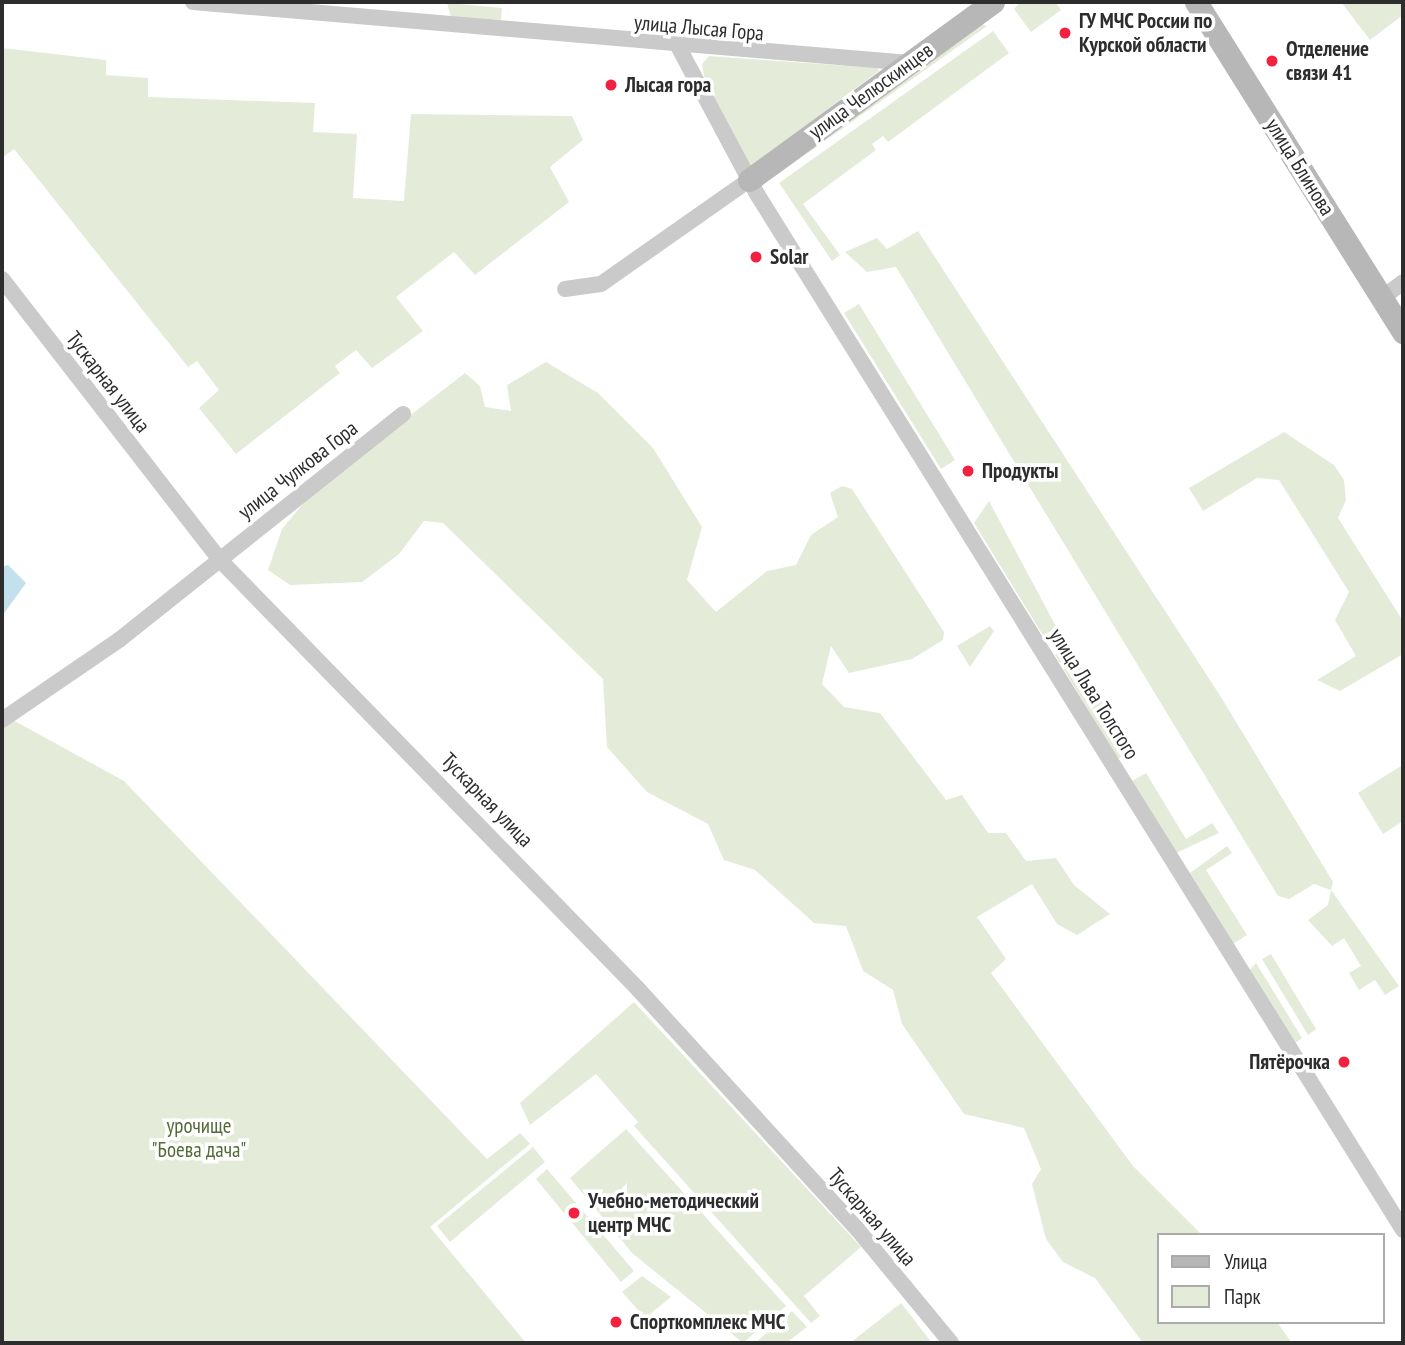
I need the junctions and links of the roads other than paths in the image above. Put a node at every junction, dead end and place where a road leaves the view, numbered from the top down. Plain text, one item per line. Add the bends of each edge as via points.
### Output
1 (193, 2) edge
2 (993, 2) edge
3 (1196, 2) edge
4 (679, 48) junction
5 (909, 63) junction
6 (749, 180) junction
7 (2, 279) edge
8 (1403, 282) edge
9 (565, 289) dead end
10 (1382, 298) junction
11 (1403, 332) edge
12 (403, 414) dead end
13 (219, 559) junction
14 (2, 720) edge
15 (1403, 1230) edge
16 (951, 1343) edge

1 - 4 street, улица Лысая Гора
2 - 5 street, улица Челюскинцев
3 - 10 street, улица Блинова
4 - 5 street, улица Лысая Гора
4 - 6 street, улица Льва Толстого
5 - 6 street, улица Челюскинцев
6 - 9 street via 601,285
6 - 15 street, улица Льва Толстого
7 - 13 street, Тускарная улица
8 - 10 street
10 - 11 street, улица Блинова
12 - 13 street, улица Чулкова Гора
13 - 14 street, улица Чулкова Гора via 119,640
13 - 16 street, Тускарная улица via 638,989 858,1230

